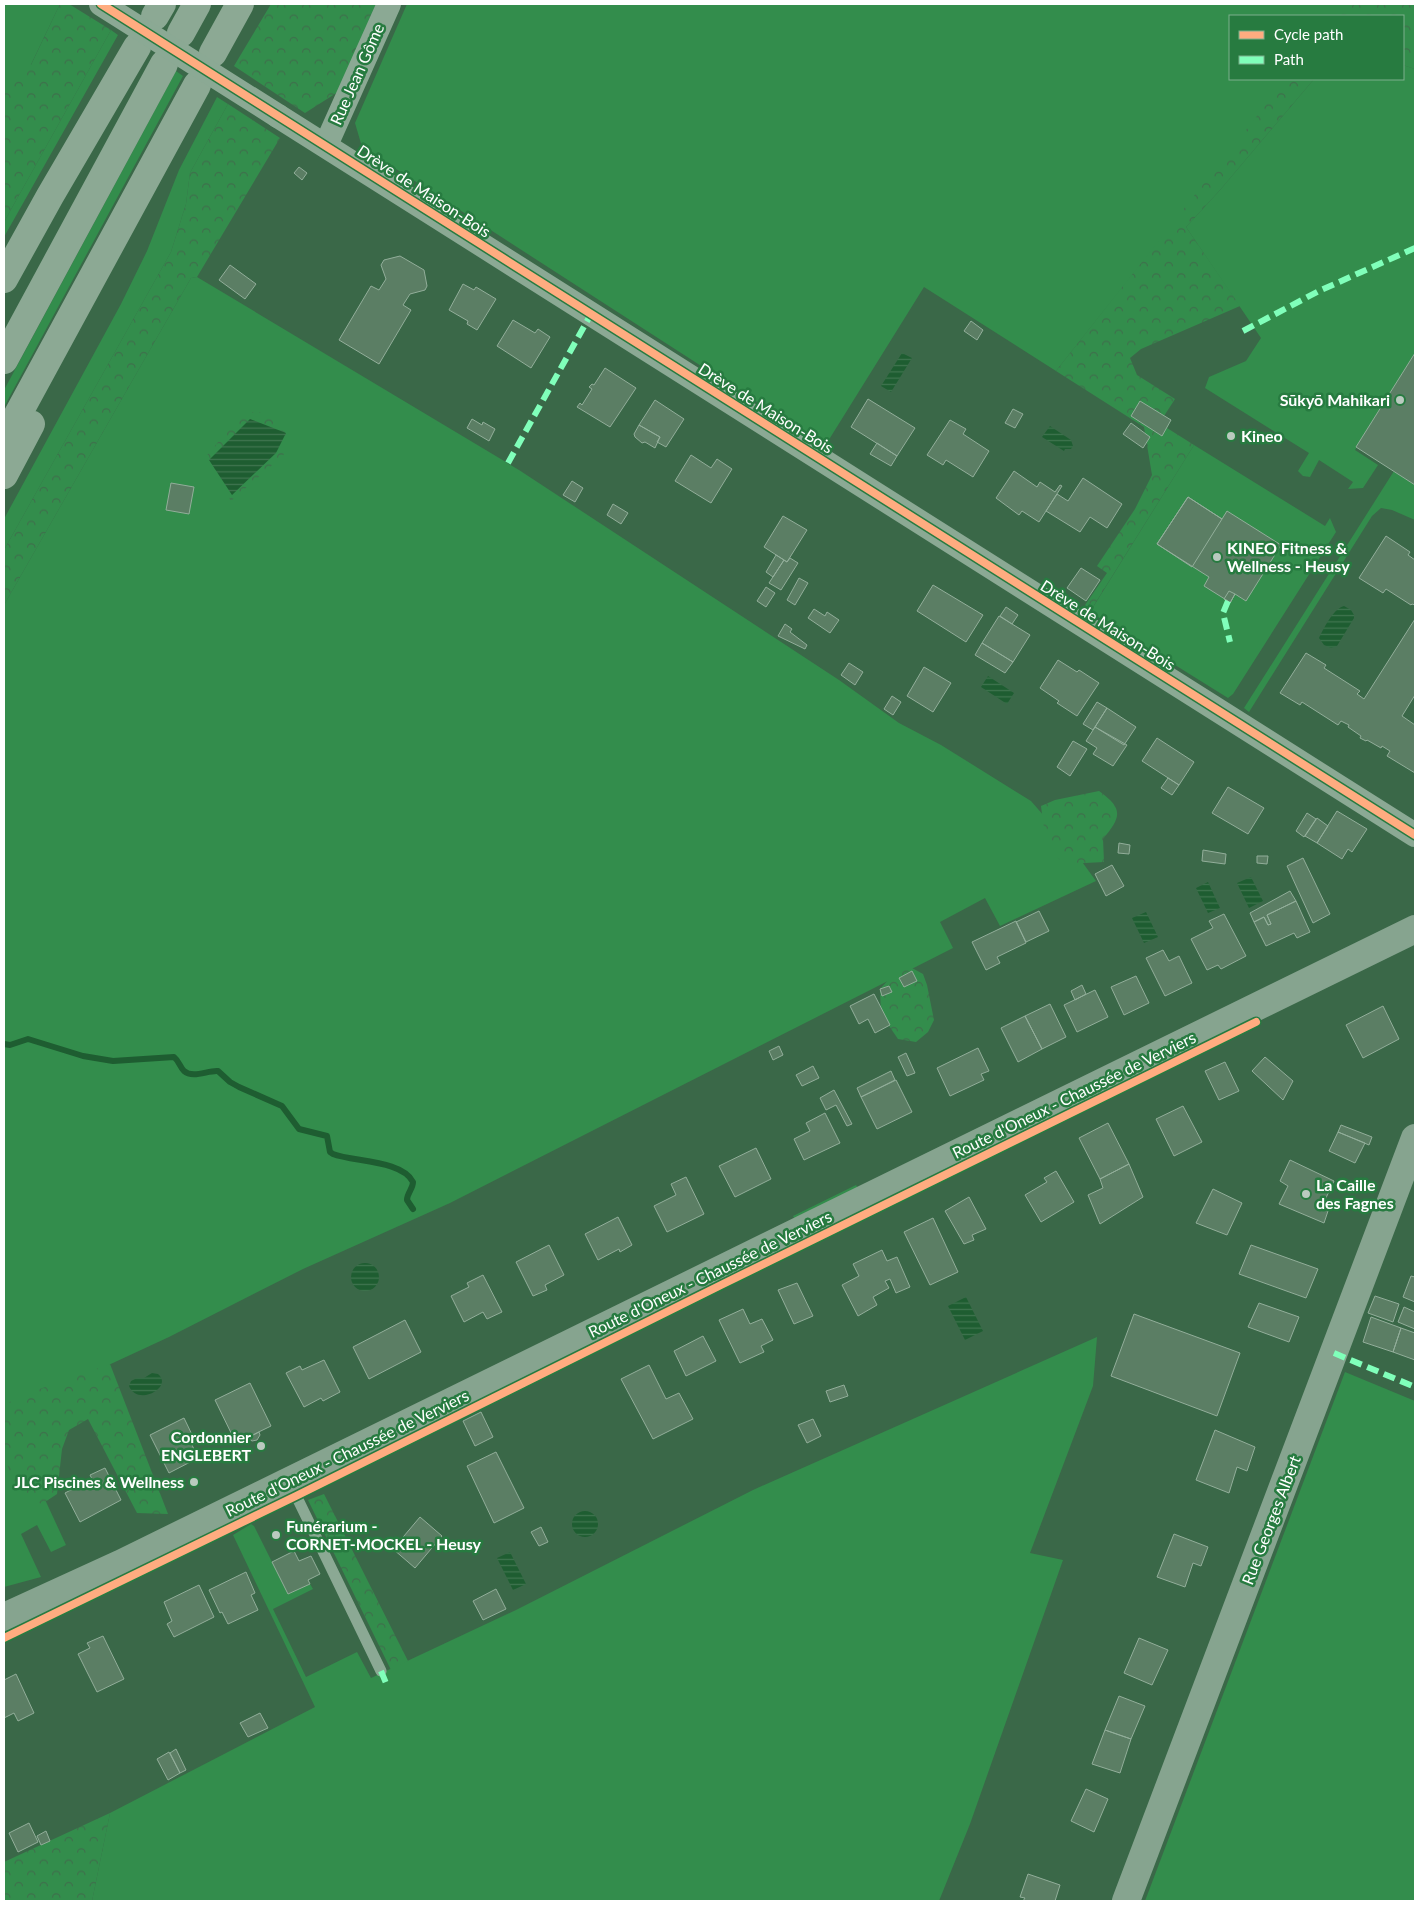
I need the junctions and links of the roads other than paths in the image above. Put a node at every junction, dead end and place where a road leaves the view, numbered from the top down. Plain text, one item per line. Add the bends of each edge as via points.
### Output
1 (102, 4) edge
2 (197, 4) edge
3 (240, 4) edge
4 (388, 4) edge
5 (181, 33) dead end
6 (137, 47) dead end
7 (214, 53) dead end
8 (164, 64) dead end
9 (196, 84) dead end
10 (326, 145) junction
11 (133, 203) junction
12 (4, 279) edge
13 (4, 360) edge
14 (4, 440) edge
15 (4, 475) edge
16 (1415, 835) edge
17 (1412, 936) edge
18 (1415, 1138) edge
19 (289, 1481) junction
20 (4, 1617) edge
21 (381, 1671) dead end
22 (1126, 1901) edge

1 - 10 street, Drève de Maison-Bois, bridge
2 - 5 highway
3 - 7 highway
4 - 10 street, Rue Jean Gôme
6 - 12 highway
8 - 13 highway
9 - 11 highway
10 - 16 street, Drève de Maison-Bois
11 - 14 highway
11 - 15 highway via 93,311
17 - 19 main road, Route d'Oneux - Chaussée de Verviers
18 - 22 main road, Rue Georges Albert
19 - 20 main road, Route d'Oneux - Chaussée de Verviers
19 - 21 lane

